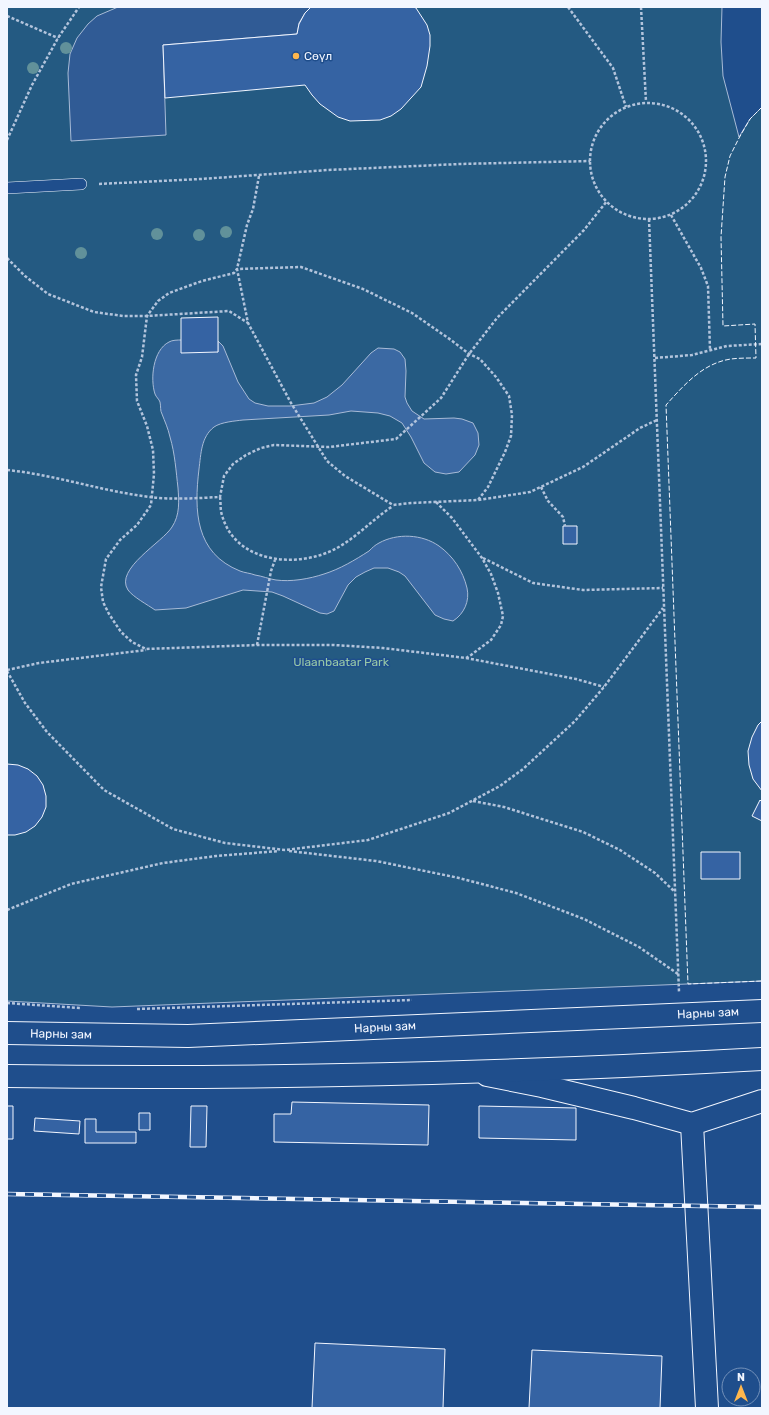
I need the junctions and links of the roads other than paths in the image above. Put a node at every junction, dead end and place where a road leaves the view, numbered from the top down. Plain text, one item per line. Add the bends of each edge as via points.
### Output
1 (81, 184) road end
2 (7, 188) edge
3 (762, 1011) edge
4 (7, 1033) edge
5 (762, 1059) edge
6 (470, 1072) junction
7 (7, 1076) edge
8 (762, 1101) edge
9 (692, 1124) junction
10 (707, 1408) edge

1 - 2 lane
3 - 4 main road, Нарны зам via 188,1036
5 - 6 main road
6 - 7 main road
6 - 9 main road via 550,1088
8 - 9 main road
9 - 10 main road

